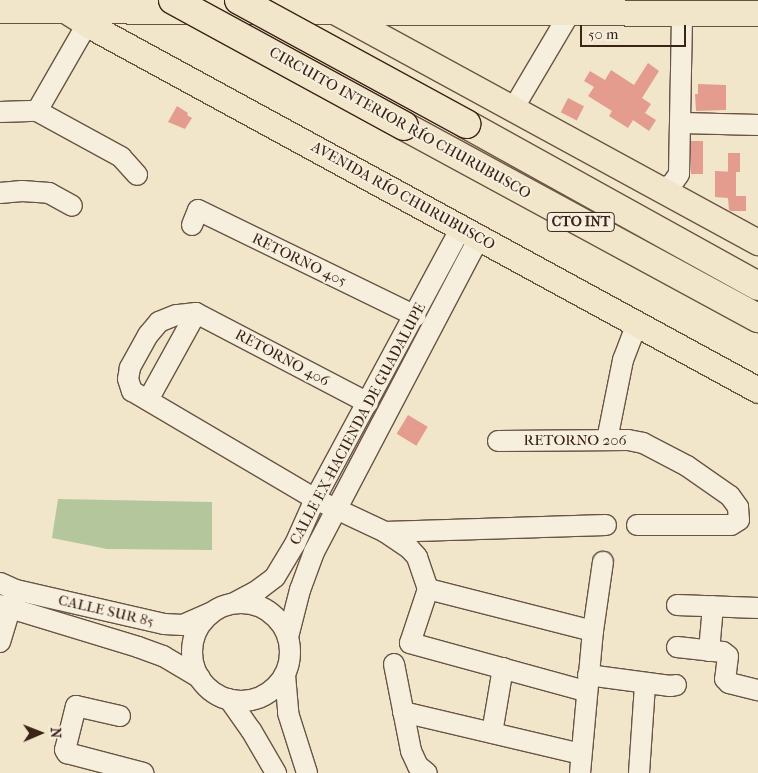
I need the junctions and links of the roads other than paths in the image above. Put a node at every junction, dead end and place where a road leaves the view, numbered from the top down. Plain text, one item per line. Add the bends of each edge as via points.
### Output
1 (173, 0) edge
2 (239, 0) edge
3 (56, 5) edge
4 (323, 5) edge
5 (574, 6) edge
6 (0, 10) edge
7 (682, 11) junction
8 (758, 13) edge
9 (87, 24) junction
10 (513, 109) junction
11 (37, 111) junction
12 (0, 112) edge
13 (682, 123) junction
14 (758, 124) edge
15 (137, 175) dead end
16 (661, 189) junction
17 (0, 193) edge
18 (72, 206) dead end
19 (192, 225) dead end
20 (470, 233) junction
21 (758, 242) edge
22 (758, 286) edge
23 (196, 313) junction
24 (415, 316) junction
25 (758, 318) edge
26 (637, 324) junction
27 (758, 390) edge
28 (148, 400) junction
29 (368, 403) junction
30 (498, 440) dead end
31 (606, 440) junction
32 (316, 499) junction
33 (335, 509) junction
34 (606, 525) dead end
35 (637, 525) dead end
36 (385, 532) junction
37 (603, 562) dead end
38 (428, 589) junction
39 (7, 597) edge
40 (234, 603) junction
41 (677, 605) dead end
42 (713, 606) junction
43 (758, 608) edge
44 (212, 612) junction
45 (592, 631) junction
46 (288, 637) junction
47 (0, 642) edge
48 (677, 647) dead end
49 (709, 650) junction
50 (394, 664) dead end
51 (503, 668) junction
52 (285, 675) junction
53 (200, 678) junction
54 (587, 683) junction
55 (645, 684) junction
56 (676, 684) dead end
57 (758, 690) edge
58 (229, 699) junction
59 (403, 712) junction
60 (120, 716) dead end
61 (492, 733) junction
62 (580, 763) edge
63 (143, 773) edge
64 (276, 773) edge
65 (307, 773) edge
66 (427, 773) edge
67 (639, 773) edge

1 - 25 highway, CIRCUITO INTERIOR RÍO CHURUBUSCO / CTO INT, bridge
2 - 22 highway, CIRCUITO INTERIOR RÍO CHURUBUSCO / CTO INT, bridge
3 - 4 main road
3 - 6 main road
3 - 9 main road, AVENIDA RÍO CHURUBUSCO
4 - 5 main road
4 - 10 main road
5 - 7 main road
5 - 10 street
7 - 8 main road
7 - 13 street
9 - 11 street
9 - 20 main road, AVENIDA RÍO CHURUBUSCO
10 - 16 main road
11 - 12 street
11 - 15 street via 120,157
13 - 14 street
13 - 16 street via 679,174 672,184
16 - 21 main road
17 - 18 street via 49,193
19 - 24 street, RETORNO 405 via 198,210
20 - 24 street, CALLE EX-HACIENDA DE GUADALUPE
20 - 26 main road, AVENIDA RÍO CHURUBUSCO
20 - 33 street, CALLE EX-HACIENDA DE GUADALUPE
23 - 28 street
23 - 28 street via 176,315 159,322 133,359 128,379 132,391
23 - 29 street, RETORNO 406
24 - 29 street, CALLE EX-HACIENDA DE GUADALUPE
26 - 27 main road, AVENIDA RÍO CHURUBUSCO
26 - 31 street via 623,360
28 - 32 street
29 - 32 street, CALLE EX-HACIENDA DE GUADALUPE
30 - 31 street, RETORNO 206
31 - 35 street, RETORNO 206 via 643,443 687,466 730,496 738,507 739,520 731,525
32 - 33 street
32 - 40 street, CALLE EX-HACIENDA DE GUADALUPE via 275,577
33 - 36 street
33 - 46 street, CALLE EX-HACIENDA DE GUADALUPE via 300,590
34 - 36 street
36 - 38 street via 417,557
37 - 45 street
38 - 45 street
38 - 51 street via 410,643
39 - 44 street, CALLE SUR 85 via 164,624 183,625
39 - 47 street
39 - 53 street, CALLE SUR 85 via 163,656
40 - 44 street
40 - 46 street via 252,603 267,610 280,621
41 - 42 street
42 - 43 street
42 - 49 street
44 - 53 street via 202,623 194,643 194,665
45 - 54 street
46 - 52 street via 290,656
48 - 49 street
49 - 57 street via 728,656 725,679 729,683
50 - 59 street
51 - 54 street
51 - 61 street
52 - 58 street via 275,688 261,697
52 - 65 street via 288,712
53 - 58 street via 214,693
54 - 55 street
54 - 62 street
55 - 56 street
55 - 67 street
58 - 64 street
59 - 61 street
59 - 66 street via 411,750 418,766
60 - 63 street via 76,706 65,750
61 - 62 street

